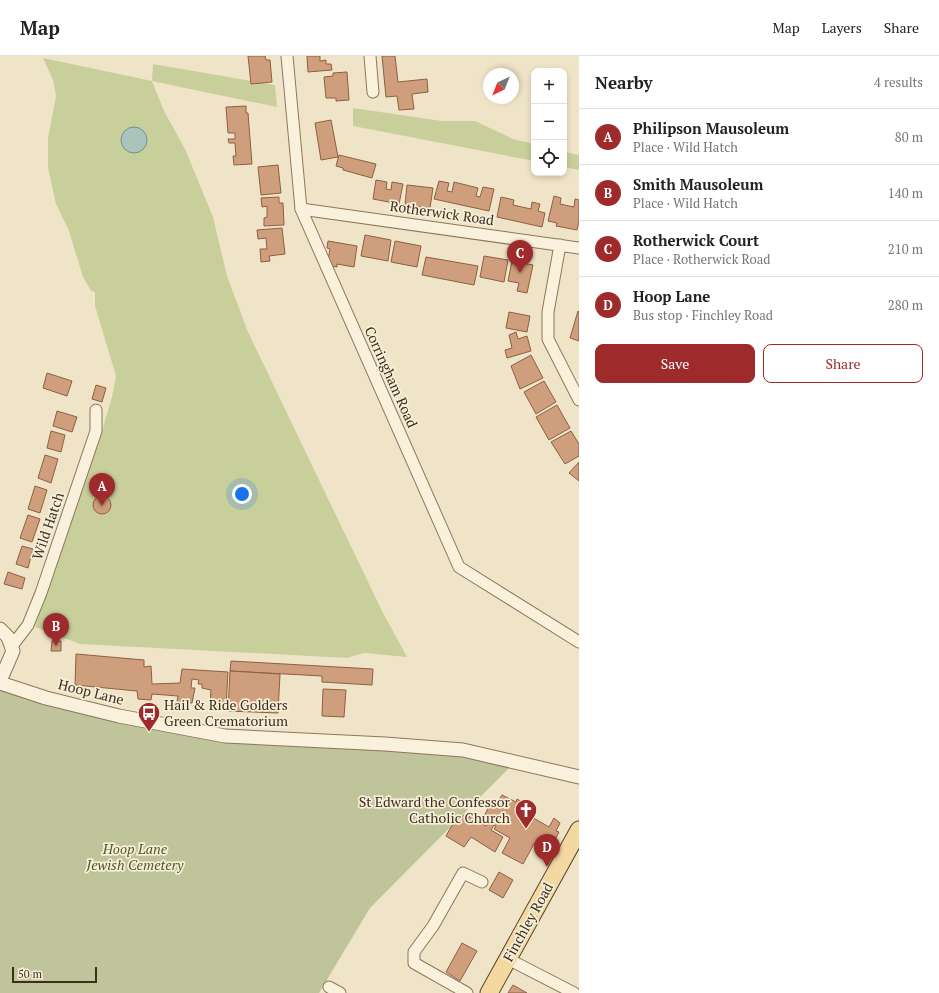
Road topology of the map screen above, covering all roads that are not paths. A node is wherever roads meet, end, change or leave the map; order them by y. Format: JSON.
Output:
{"nodes":[{"id":1,"x":287,"y":56,"type":"edge"},
{"id":2,"x":370,"y":56,"type":"edge"},
{"id":3,"x":373,"y":92,"type":"dead end"},
{"id":4,"x":301,"y":209,"type":"junction"},
{"id":5,"x":560,"y":245,"type":"junction"},
{"id":6,"x":579,"y":248,"type":"edge"},
{"id":7,"x":579,"y":400,"type":"edge"},
{"id":8,"x":96,"y":410,"type":"dead end"},
{"id":9,"x":0,"y":629,"type":"edge"},
{"id":10,"x":579,"y":642,"type":"edge"},
{"id":11,"x":12,"y":646,"type":"junction"},
{"id":12,"x":0,"y":682,"type":"edge"},
{"id":13,"x":579,"y":777,"type":"edge"},
{"id":14,"x":579,"y":830,"type":"edge"},
{"id":15,"x":482,"y":882,"type":"dead end"},
{"id":16,"x":508,"y":959,"type":"junction"},
{"id":17,"x":329,"y":987,"type":"dead end"},
{"id":18,"x":340,"y":993,"type":"edge"},
{"id":19,"x":467,"y":993,"type":"edge"},
{"id":20,"x":489,"y":993,"type":"edge"},
{"id":21,"x":574,"y":993,"type":"edge"}],
"edges":[{"from":1,"to":4,"type":"street","name":"Corringham Road"},
{"from":2,"to":3,"type":"street"},
{"from":4,"to":5,"type":"street","name":"Rotherwick Road"},
{"from":4,"to":10,"type":"street","name":"Corringham Road"},
{"from":5,"to":6,"type":"street","name":"Rotherwick Road"},
{"from":5,"to":7,"type":"street"},
{"from":8,"to":11,"type":"street","name":"Wild Hatch"},
{"from":9,"to":11,"type":"street"},
{"from":11,"to":12,"type":"street"},
{"from":12,"to":13,"type":"street","name":"Hoop Lane"},
{"from":14,"to":16,"type":"main road","name":"Finchley Road"},
{"from":15,"to":19,"type":"street"},
{"from":16,"to":20,"type":"main road","name":"Finchley Road"},
{"from":16,"to":21,"type":"street"},
{"from":17,"to":18,"type":"street"}]}
